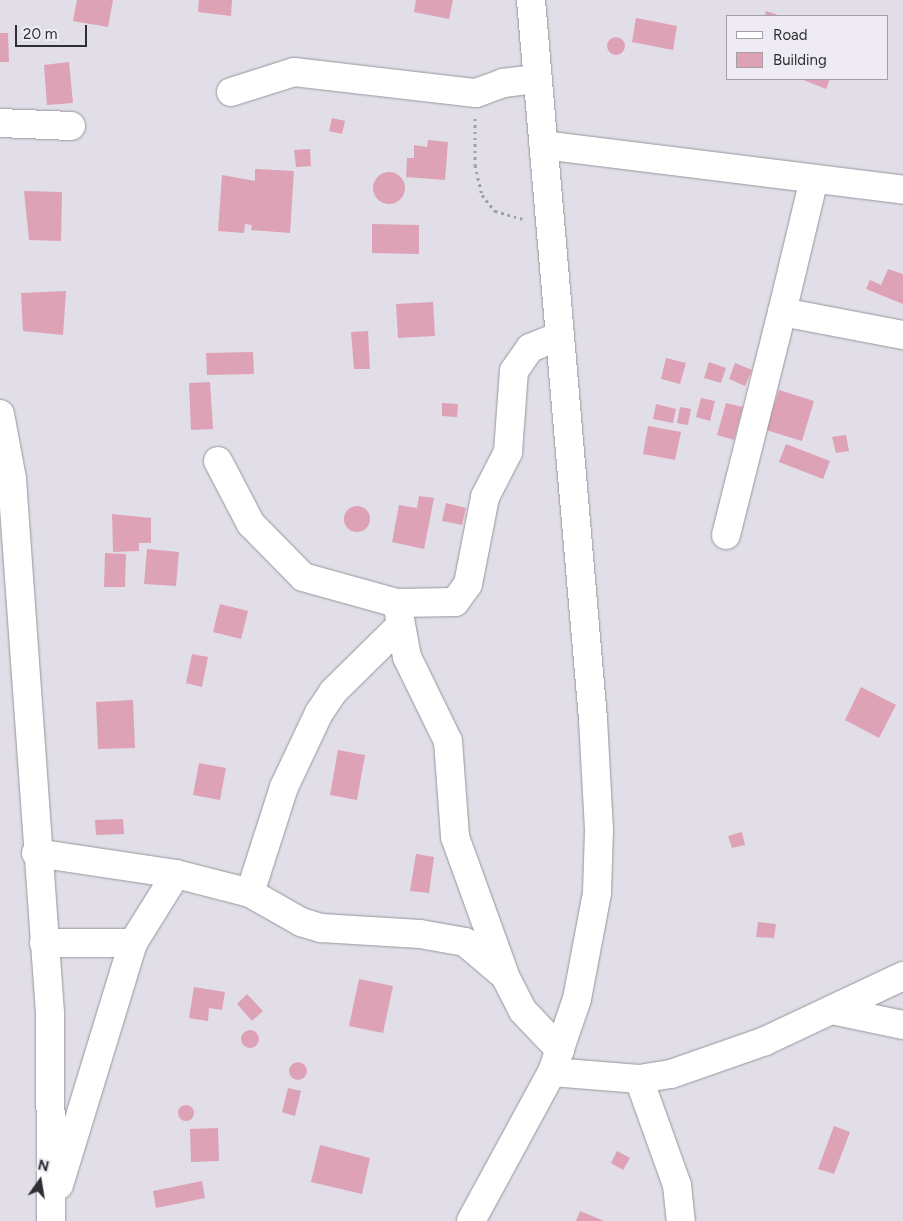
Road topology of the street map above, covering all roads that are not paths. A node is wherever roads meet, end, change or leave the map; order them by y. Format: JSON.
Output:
{"nodes":[{"id":1,"x":531,"y":0,"type":"edge"},
{"id":2,"x":538,"y":80,"type":"junction"},
{"id":3,"x":231,"y":92,"type":"dead end"},
{"id":4,"x":0,"y":123,"type":"edge"},
{"id":5,"x":71,"y":126,"type":"dead end"},
{"id":6,"x":544,"y":145,"type":"junction"},
{"id":7,"x":814,"y":179,"type":"junction"},
{"id":8,"x":903,"y":190,"type":"edge"},
{"id":9,"x":782,"y":312,"type":"junction"},
{"id":10,"x":903,"y":335,"type":"edge"},
{"id":11,"x":560,"y":336,"type":"junction"},
{"id":12,"x":0,"y":414,"type":"edge"},
{"id":13,"x":218,"y":461,"type":"dead end"},
{"id":14,"x":726,"y":535,"type":"dead end"},
{"id":15,"x":397,"y":615,"type":"junction"},
{"id":16,"x":36,"y":853,"type":"junction"},
{"id":17,"x":176,"y":874,"type":"junction"},
{"id":18,"x":250,"y":893,"type":"junction"},
{"id":19,"x":133,"y":942,"type":"junction"},
{"id":20,"x":44,"y":943,"type":"junction"},
{"id":21,"x":505,"y":976,"type":"junction"},
{"id":22,"x":903,"y":976,"type":"edge"},
{"id":23,"x":836,"y":1011,"type":"junction"},
{"id":24,"x":903,"y":1024,"type":"edge"},
{"id":25,"x":556,"y":1061,"type":"junction"},
{"id":26,"x":639,"y":1079,"type":"junction"},
{"id":27,"x":51,"y":1217,"type":"edge"},
{"id":28,"x":471,"y":1221,"type":"edge"},
{"id":29,"x":680,"y":1221,"type":"edge"}],
"edges":[{"from":1,"to":2,"type":"street"},
{"from":2,"to":3,"type":"street"},
{"from":2,"to":6,"type":"street"},
{"from":4,"to":5,"type":"street"},
{"from":6,"to":7,"type":"street"},
{"from":6,"to":11,"type":"street"},
{"from":7,"to":8,"type":"street"},
{"from":7,"to":9,"type":"street"},
{"from":9,"to":10,"type":"street"},
{"from":9,"to":14,"type":"street"},
{"from":11,"to":15,"type":"street"},
{"from":11,"to":25,"type":"street"},
{"from":12,"to":16,"type":"street"},
{"from":13,"to":15,"type":"street"},
{"from":15,"to":18,"type":"street"},
{"from":15,"to":21,"type":"street"},
{"from":16,"to":17,"type":"street"},
{"from":16,"to":20,"type":"street"},
{"from":17,"to":18,"type":"street"},
{"from":17,"to":19,"type":"street"},
{"from":18,"to":21,"type":"street"},
{"from":19,"to":20,"type":"street"},
{"from":19,"to":27,"type":"street"},
{"from":20,"to":27,"type":"street"},
{"from":21,"to":25,"type":"street"},
{"from":22,"to":23,"type":"street"},
{"from":23,"to":24,"type":"street"},
{"from":23,"to":26,"type":"street"},
{"from":25,"to":26,"type":"street"},
{"from":25,"to":28,"type":"street"},
{"from":26,"to":29,"type":"street"}]}
